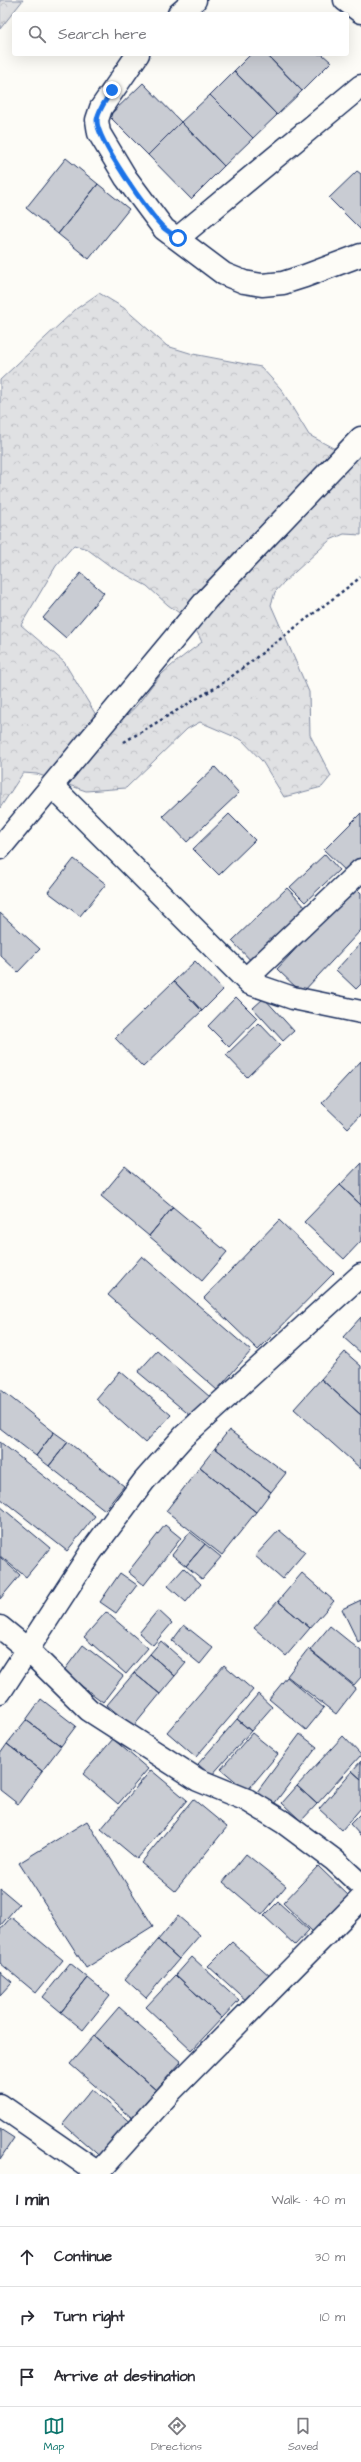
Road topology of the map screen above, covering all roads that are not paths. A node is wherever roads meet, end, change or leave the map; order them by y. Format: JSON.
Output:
{"nodes":[{"id":1,"x":195,"y":0,"type":"edge"},
{"id":2,"x":345,"y":0,"type":"edge"},
{"id":3,"x":181,"y":12,"type":"edge"},
{"id":4,"x":361,"y":12,"type":"edge"},
{"id":5,"x":137,"y":56,"type":"edge"},
{"id":6,"x":361,"y":86,"type":"edge"},
{"id":7,"x":178,"y":238,"type":"junction"},
{"id":8,"x":361,"y":255,"type":"edge"},
{"id":9,"x":361,"y":438,"type":"edge"},
{"id":10,"x":52,"y":786,"type":"junction"},
{"id":11,"x":0,"y":848,"type":"edge"},
{"id":12,"x":361,"y":870,"type":"edge"},
{"id":13,"x":246,"y":979,"type":"junction"},
{"id":14,"x":361,"y":1012,"type":"edge"},
{"id":15,"x":361,"y":1275,"type":"edge"},
{"id":16,"x":0,"y":1627,"type":"edge"},
{"id":17,"x":27,"y":1649,"type":"junction"},
{"id":18,"x":0,"y":1692,"type":"edge"},
{"id":19,"x":361,"y":1885,"type":"edge"},
{"id":20,"x":361,"y":1899,"type":"edge"},
{"id":21,"x":0,"y":2105,"type":"edge"},
{"id":22,"x":98,"y":2173,"type":"edge"}],
"edges":[{"from":1,"to":3,"type":"street"},
{"from":2,"to":4,"type":"street"},
{"from":5,"to":7,"type":"street"},
{"from":6,"to":7,"type":"street"},
{"from":7,"to":8,"type":"street"},
{"from":9,"to":10,"type":"street"},
{"from":10,"to":11,"type":"street"},
{"from":10,"to":13,"type":"street"},
{"from":12,"to":13,"type":"street"},
{"from":13,"to":14,"type":"street"},
{"from":15,"to":17,"type":"street"},
{"from":16,"to":17,"type":"street"},
{"from":17,"to":18,"type":"street"},
{"from":17,"to":19,"type":"street"},
{"from":20,"to":22,"type":"street"},
{"from":21,"to":22,"type":"street"}]}
